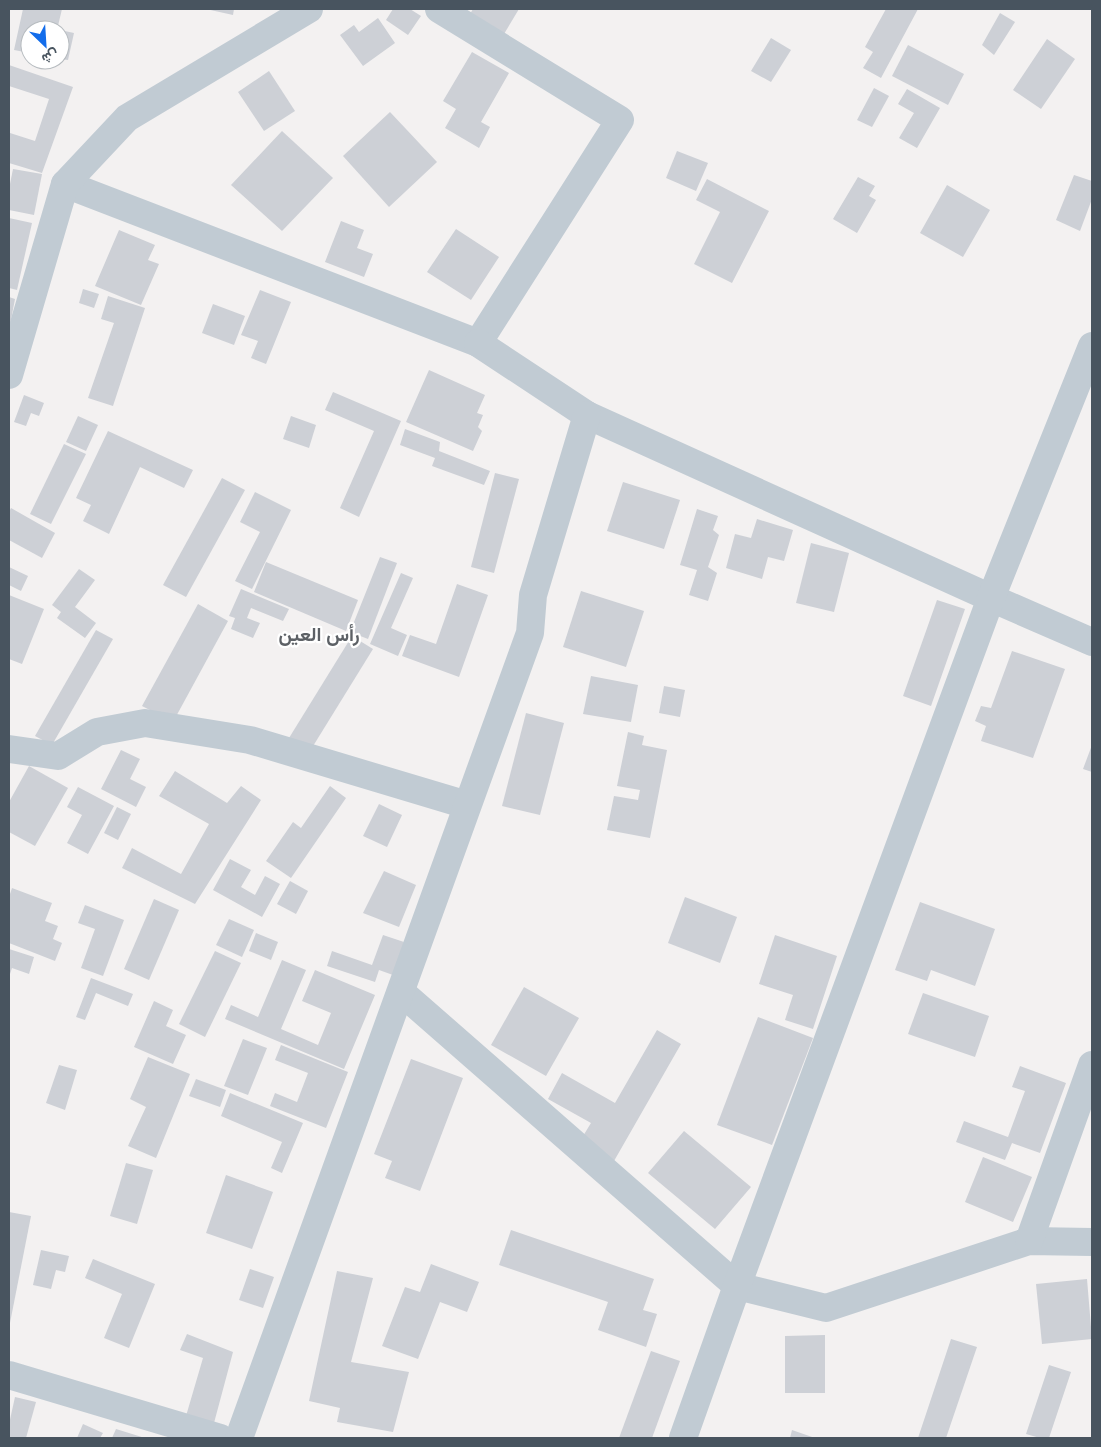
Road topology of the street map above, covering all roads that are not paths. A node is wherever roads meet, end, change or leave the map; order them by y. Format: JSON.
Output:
{"nodes":[{"id":1,"x":309,"y":9,"type":"edge"},
{"id":2,"x":439,"y":9,"type":"edge"},
{"id":3,"x":65,"y":184,"type":"junction"},
{"id":4,"x":478,"y":343,"type":"junction"},
{"id":5,"x":1092,"y":346,"type":"edge"},
{"id":6,"x":9,"y":375,"type":"edge"},
{"id":7,"x":587,"y":415,"type":"junction"},
{"id":8,"x":990,"y":598,"type":"junction"},
{"id":9,"x":1092,"y":642,"type":"edge"},
{"id":10,"x":9,"y":748,"type":"edge"},
{"id":11,"x":466,"y":806,"type":"junction"},
{"id":12,"x":401,"y":992,"type":"junction"},
{"id":13,"x":1092,"y":1065,"type":"edge"},
{"id":14,"x":1029,"y":1241,"type":"junction"},
{"id":15,"x":1092,"y":1242,"type":"edge"},
{"id":16,"x":737,"y":1286,"type":"junction"},
{"id":17,"x":10,"y":1382,"type":"edge"},
{"id":18,"x":220,"y":1438,"type":"edge"},
{"id":19,"x":239,"y":1438,"type":"edge"},
{"id":20,"x":683,"y":1438,"type":"edge"}],
"edges":[{"from":1,"to":3,"type":"street"},
{"from":2,"to":4,"type":"street"},
{"from":3,"to":4,"type":"street"},
{"from":3,"to":6,"type":"street"},
{"from":4,"to":7,"type":"street"},
{"from":5,"to":8,"type":"street"},
{"from":7,"to":8,"type":"street"},
{"from":7,"to":11,"type":"street"},
{"from":8,"to":9,"type":"street"},
{"from":8,"to":16,"type":"street"},
{"from":10,"to":11,"type":"street"},
{"from":11,"to":12,"type":"street"},
{"from":12,"to":16,"type":"street"},
{"from":12,"to":19,"type":"street"},
{"from":13,"to":14,"type":"street"},
{"from":14,"to":15,"type":"street"},
{"from":14,"to":16,"type":"street"},
{"from":16,"to":20,"type":"street"},
{"from":17,"to":18,"type":"street"}]}
